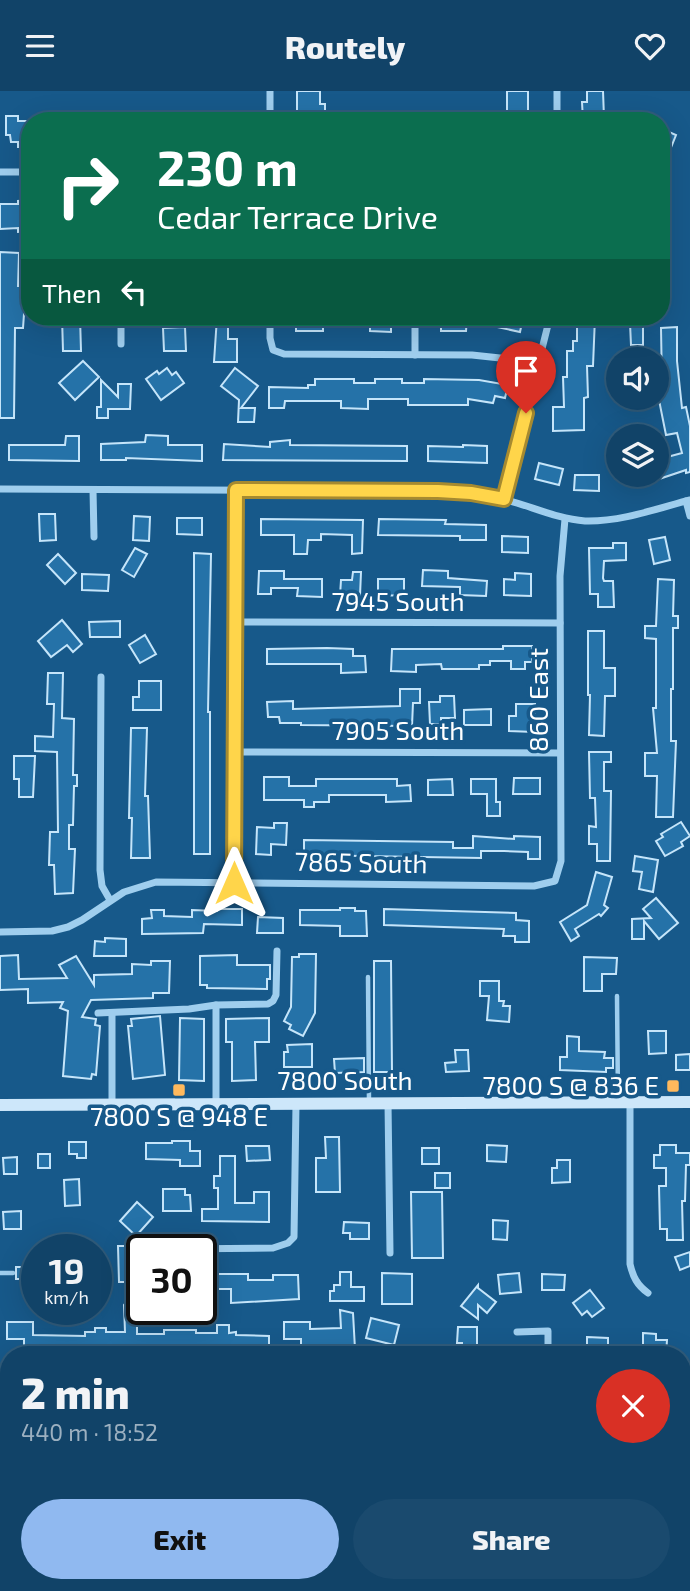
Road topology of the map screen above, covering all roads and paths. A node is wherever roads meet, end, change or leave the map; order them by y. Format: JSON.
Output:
{"nodes":[{"id":1,"x":270,"y":91,"type":"edge"},
{"id":2,"x":557,"y":91,"type":"edge"},
{"id":3,"x":270,"y":112,"type":"edge"},
{"id":4,"x":557,"y":112,"type":"edge"},
{"id":5,"x":0,"y":172,"type":"edge"},
{"id":6,"x":21,"y":172,"type":"edge"},
{"id":7,"x":121,"y":326,"type":"edge"},
{"id":8,"x":270,"y":326,"type":"edge"},
{"id":9,"x":415,"y":326,"type":"edge"},
{"id":10,"x":548,"y":326,"type":"edge"},
{"id":11,"x":121,"y":344,"type":"dead end"},
{"id":12,"x":415,"y":355,"type":"junction"},
{"id":13,"x":537,"y":367,"type":"junction"},
{"id":14,"x":0,"y":489,"type":"edge"},
{"id":15,"x":236,"y":490,"type":"junction"},
{"id":16,"x":93,"y":491,"type":"junction"},
{"id":17,"x":504,"y":499,"type":"junction"},
{"id":18,"x":688,"y":500,"type":"edge"},
{"id":19,"x":690,"y":516,"type":"edge"},
{"id":20,"x":565,"y":519,"type":"junction"},
{"id":21,"x":94,"y":537,"type":"dead end"},
{"id":22,"x":236,"y":622,"type":"junction"},
{"id":23,"x":561,"y":623,"type":"junction"},
{"id":24,"x":101,"y":677,"type":"dead end"},
{"id":25,"x":235,"y":752,"type":"junction"},
{"id":26,"x":560,"y":753,"type":"junction"},
{"id":27,"x":555,"y":881,"type":"joint"},
{"id":28,"x":234,"y":883,"type":"junction"},
{"id":29,"x":110,"y":900,"type":"junction"},
{"id":30,"x":0,"y":932,"type":"edge"},
{"id":31,"x":277,"y":951,"type":"dead end"},
{"id":32,"x":368,"y":977,"type":"dead end"},
{"id":33,"x":617,"y":996,"type":"dead end"},
{"id":34,"x":216,"y":1005,"type":"junction"},
{"id":35,"x":98,"y":1013,"type":"dead end"},
{"id":36,"x":112,"y":1014,"type":"junction"},
{"id":37,"x":624,"y":1102,"type":"junction"},
{"id":38,"x":690,"y":1102,"type":"edge"},
{"id":39,"x":369,"y":1103,"type":"junction"},
{"id":40,"x":388,"y":1103,"type":"junction"},
{"id":41,"x":112,"y":1104,"type":"junction"},
{"id":42,"x":216,"y":1104,"type":"junction"},
{"id":43,"x":296,"y":1104,"type":"junction"},
{"id":44,"x":0,"y":1105,"type":"edge"},
{"id":45,"x":217,"y":1249,"type":"edge"},
{"id":46,"x":390,"y":1253,"type":"dead end"},
{"id":47,"x":0,"y":1273,"type":"edge"},
{"id":48,"x":13,"y":1273,"type":"dead end"},
{"id":49,"x":648,"y":1293,"type":"dead end"},
{"id":50,"x":517,"y":1332,"type":"dead end"},
{"id":51,"x":548,"y":1346,"type":"edge"}],
"edges":[{"from":1,"to":3,"type":"street"},
{"from":2,"to":4,"type":"street"},
{"from":5,"to":6,"type":"street"},
{"from":7,"to":11,"type":"street"},
{"from":8,"to":12,"type":"street"},
{"from":9,"to":12,"type":"street"},
{"from":10,"to":13,"type":"street"},
{"from":12,"to":13,"type":"street"},
{"from":13,"to":17,"type":"street"},
{"from":14,"to":16,"type":"street"},
{"from":15,"to":16,"type":"street"},
{"from":15,"to":17,"type":"street"},
{"from":15,"to":22,"type":"street"},
{"from":16,"to":21,"type":"street"},
{"from":17,"to":20,"type":"street"},
{"from":18,"to":19,"type":"street"},
{"from":18,"to":20,"type":"street"},
{"from":20,"to":23,"type":"street","name":"860 East"},
{"from":22,"to":23,"type":"street","name":"7945 South"},
{"from":22,"to":25,"type":"street"},
{"from":23,"to":26,"type":"street","name":"860 East"},
{"from":24,"to":29,"type":"street"},
{"from":25,"to":26,"type":"street","name":"7905 South"},
{"from":25,"to":28,"type":"street"},
{"from":26,"to":27,"type":"street","name":"860 East"},
{"from":27,"to":28,"type":"street","name":"7865 South"},
{"from":28,"to":29,"type":"street","name":"7865 South"},
{"from":29,"to":30,"type":"street","name":"7865 South"},
{"from":31,"to":34,"type":"street"},
{"from":32,"to":39,"type":"lane"},
{"from":33,"to":37,"type":"lane"},
{"from":34,"to":36,"type":"street"},
{"from":34,"to":42,"type":"street"},
{"from":35,"to":36,"type":"street"},
{"from":36,"to":41,"type":"street"},
{"from":37,"to":38,"type":"main road","name":"7800 South"},
{"from":37,"to":40,"type":"main road","name":"7800 South"},
{"from":37,"to":49,"type":"street"},
{"from":39,"to":40,"type":"main road","name":"7800 South"},
{"from":39,"to":43,"type":"main road","name":"7800 South"},
{"from":40,"to":46,"type":"street"},
{"from":41,"to":42,"type":"main road","name":"7800 South"},
{"from":41,"to":44,"type":"main road","name":"7800 South"},
{"from":42,"to":43,"type":"main road","name":"7800 South"},
{"from":43,"to":45,"type":"street"},
{"from":47,"to":48,"type":"lane"},
{"from":50,"to":51,"type":"street"}]}
